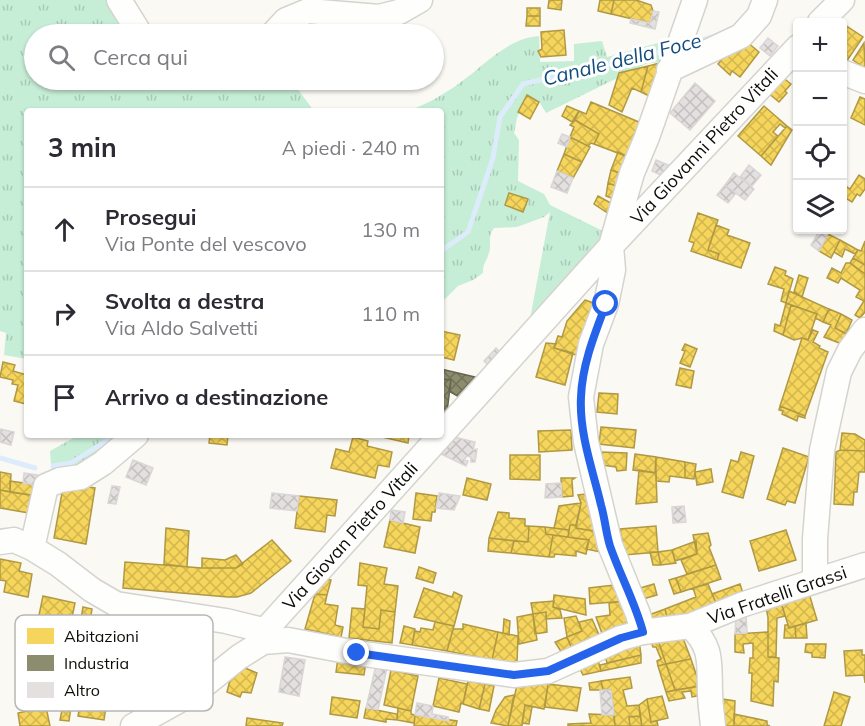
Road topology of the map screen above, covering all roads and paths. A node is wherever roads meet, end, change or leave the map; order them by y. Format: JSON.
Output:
{"nodes":[{"id":1,"x":119,"y":0,"type":"edge"},
{"id":2,"x":420,"y":0,"type":"edge"},
{"id":3,"x":695,"y":0,"type":"edge"},
{"id":4,"x":765,"y":0,"type":"edge"},
{"id":5,"x":842,"y":0,"type":"edge"},
{"id":6,"x":824,"y":18,"type":"edge"},
{"id":7,"x":134,"y":24,"type":"edge"},
{"id":8,"x":282,"y":24,"type":"edge"},
{"id":9,"x":793,"y":51,"type":"edge"},
{"id":10,"x":670,"y":67,"type":"junction"},
{"id":11,"x":847,"y":74,"type":"edge"},
{"id":12,"x":865,"y":81,"type":"edge"},
{"id":13,"x":611,"y":246,"type":"junction"},
{"id":14,"x":865,"y":330,"type":"edge"},
{"id":15,"x":444,"y":431,"type":"edge"},
{"id":16,"x":132,"y":438,"type":"edge"},
{"id":17,"x":438,"y":438,"type":"edge"},
{"id":18,"x":0,"y":542,"type":"edge"},
{"id":19,"x":32,"y":548,"type":"junction"},
{"id":20,"x":865,"y":565,"type":"edge"},
{"id":21,"x":815,"y":580,"type":"junction"},
{"id":22,"x":189,"y":615,"type":"edge"},
{"id":23,"x":213,"y":619,"type":"edge"},
{"id":24,"x":690,"y":626,"type":"junction"},
{"id":25,"x":643,"y":632,"type":"junction"},
{"id":26,"x":265,"y":637,"type":"junction"},
{"id":27,"x":213,"y":678,"type":"edge"},
{"id":28,"x":161,"y":711,"type":"edge"},
{"id":29,"x":134,"y":726,"type":"edge"},
{"id":30,"x":713,"y":726,"type":"edge"}],
"edges":[{"from":1,"to":7,"type":"street"},
{"from":2,"to":8,"type":"street"},
{"from":3,"to":10,"type":"street"},
{"from":4,"to":10,"type":"street"},
{"from":5,"to":6,"type":"street"},
{"from":9,"to":13,"type":"street","name":"Via Giovanni Pietro Vitali"},
{"from":10,"to":13,"type":"street"},
{"from":11,"to":12,"type":"street"},
{"from":13,"to":15,"type":"street","name":"Via Giovan Pietro Vitali"},
{"from":13,"to":25,"type":"street"},
{"from":14,"to":21,"type":"street"},
{"from":16,"to":19,"type":"street"},
{"from":17,"to":26,"type":"street","name":"Via Giovan Pietro Vitali"},
{"from":18,"to":19,"type":"street"},
{"from":19,"to":22,"type":"street"},
{"from":20,"to":21,"type":"street","name":"Via Fratelli Grassi"},
{"from":21,"to":24,"type":"street","name":"Via Fratelli Grassi"},
{"from":23,"to":26,"type":"street"},
{"from":24,"to":25,"type":"street","name":"Via Fratelli Grassi"},
{"from":24,"to":30,"type":"street"},
{"from":25,"to":26,"type":"street","name":"Via Fratelli Grassi"},
{"from":26,"to":27,"type":"street"},
{"from":28,"to":29,"type":"street"}]}
